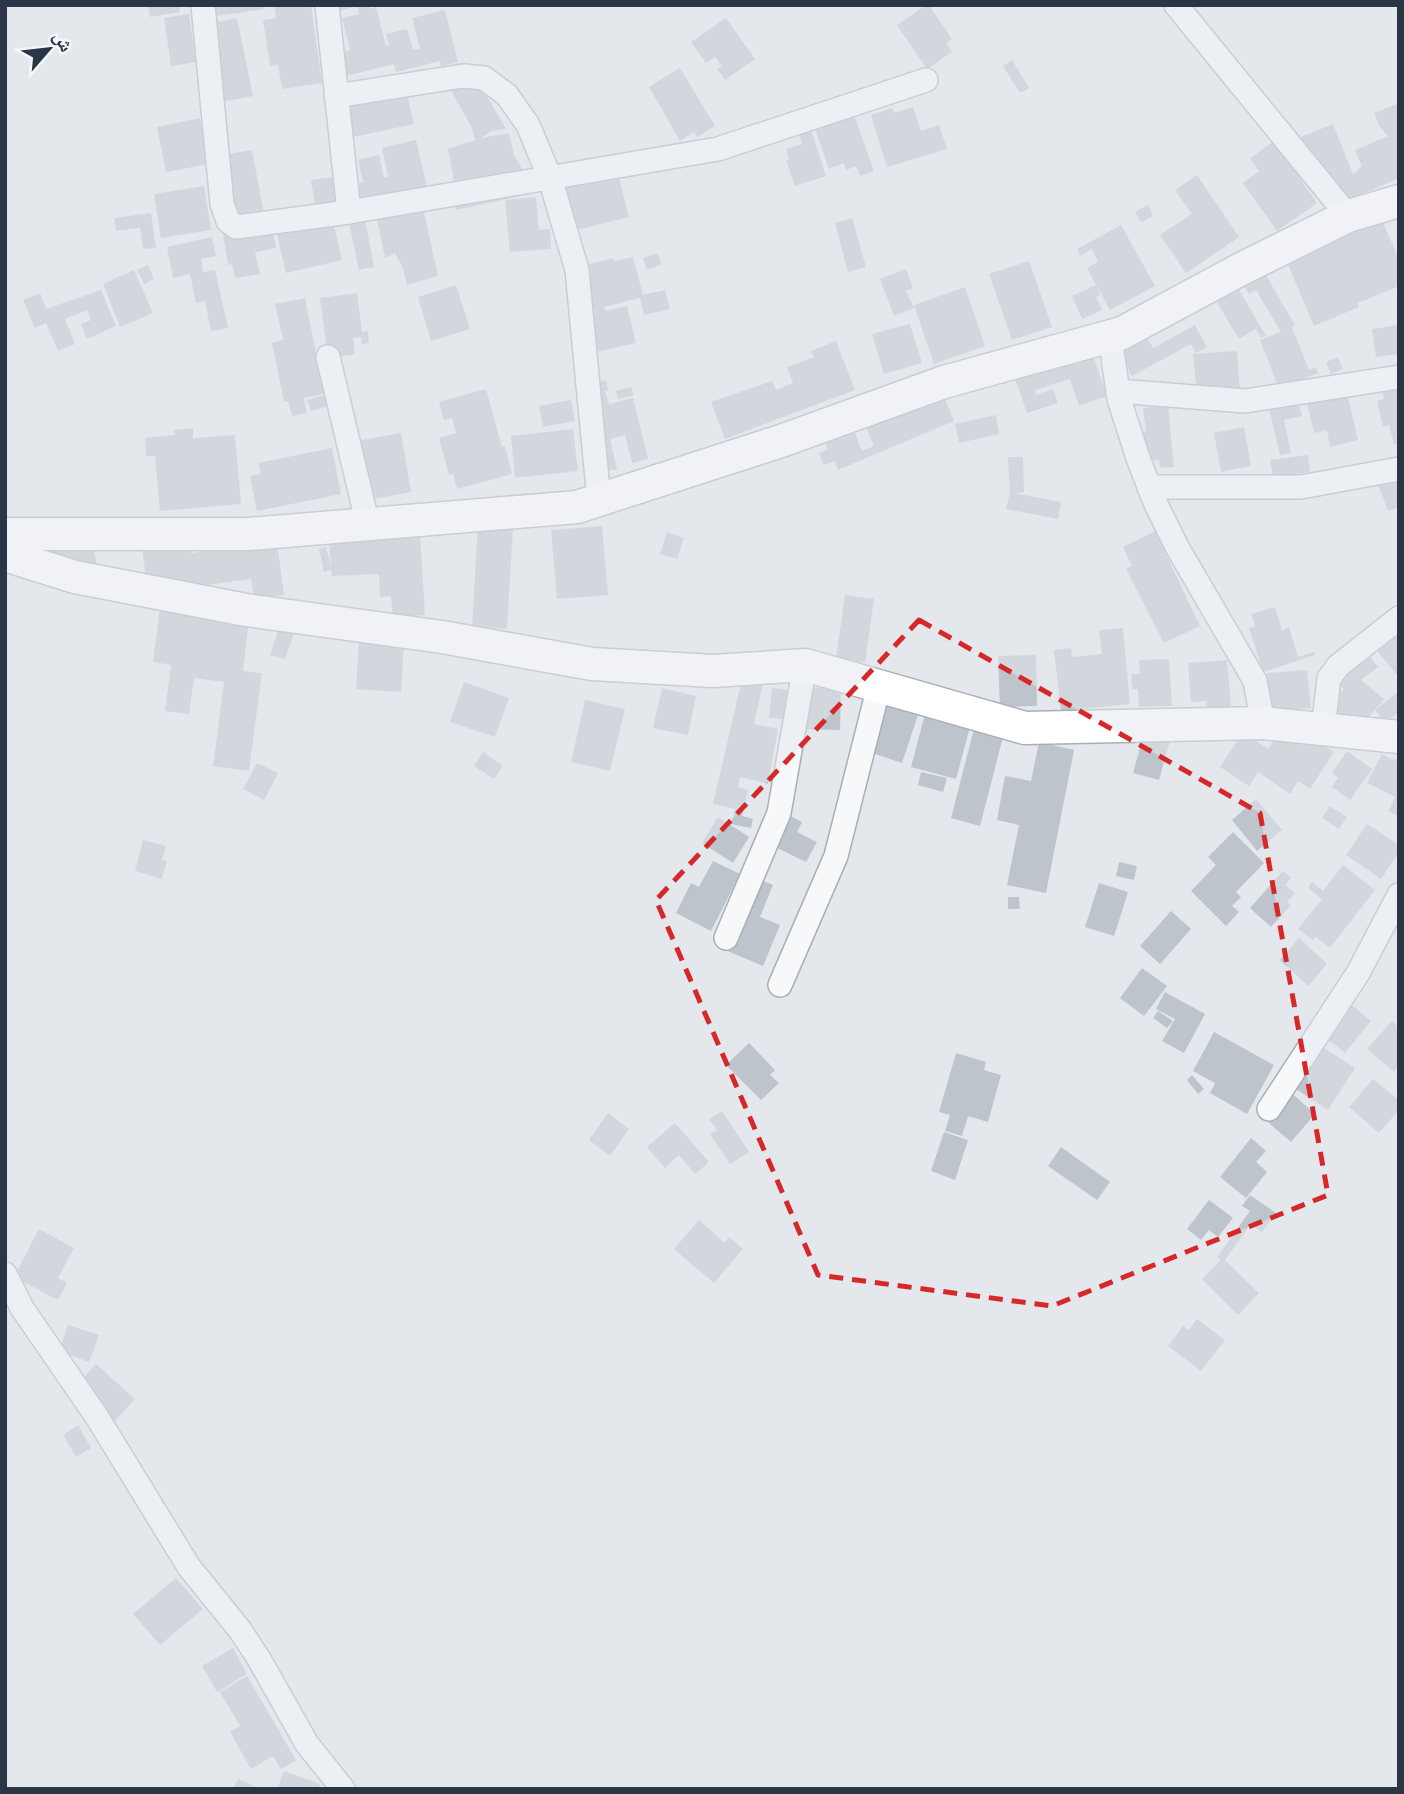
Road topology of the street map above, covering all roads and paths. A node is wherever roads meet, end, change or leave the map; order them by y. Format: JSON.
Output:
{"nodes":[{"id":1,"x":204,"y":5,"type":"edge"},
{"id":2,"x":327,"y":5,"type":"edge"},
{"id":3,"x":1176,"y":5,"type":"edge"},
{"id":4,"x":926,"y":80,"type":"dead end"},
{"id":5,"x":336,"y":96,"type":"junction"},
{"id":6,"x":550,"y":178,"type":"junction"},
{"id":7,"x":1399,"y":201,"type":"edge"},
{"id":8,"x":349,"y":212,"type":"junction"},
{"id":9,"x":1348,"y":216,"type":"junction"},
{"id":10,"x":1110,"y":337,"type":"junction"},
{"id":11,"x":328,"y":357,"type":"dead end"},
{"id":12,"x":1399,"y":377,"type":"edge"},
{"id":13,"x":1118,"y":391,"type":"junction"},
{"id":14,"x":1399,"y":469,"type":"edge"},
{"id":15,"x":1149,"y":487,"type":"junction"},
{"id":16,"x":599,"y":500,"type":"junction"},
{"id":17,"x":368,"y":525,"type":"junction"},
{"id":18,"x":5,"y":534,"type":"edge"},
{"id":19,"x":5,"y":555,"type":"edge"},
{"id":20,"x":1399,"y":618,"type":"edge"},
{"id":21,"x":805,"y":665,"type":"junction"},
{"id":22,"x":879,"y":686,"type":"junction"},
{"id":23,"x":1263,"y":723,"type":"junction"},
{"id":24,"x":1322,"y":729,"type":"junction"},
{"id":25,"x":1399,"y":737,"type":"edge"},
{"id":26,"x":1399,"y":894,"type":"edge"},
{"id":27,"x":726,"y":938,"type":"dead end"},
{"id":28,"x":780,"y":985,"type":"dead end"},
{"id":29,"x":1269,"y":1109,"type":"dead end"},
{"id":30,"x":5,"y":1274,"type":"edge"},
{"id":31,"x":343,"y":1789,"type":"edge"}],
"edges":[{"from":1,"to":8,"type":"street"},
{"from":2,"to":5,"type":"street"},
{"from":3,"to":9,"type":"street"},
{"from":4,"to":6,"type":"street"},
{"from":5,"to":6,"type":"street"},
{"from":5,"to":8,"type":"street"},
{"from":6,"to":8,"type":"street"},
{"from":6,"to":16,"type":"street"},
{"from":7,"to":9,"type":"street"},
{"from":9,"to":10,"type":"street"},
{"from":10,"to":13,"type":"street"},
{"from":10,"to":16,"type":"street"},
{"from":11,"to":17,"type":"street"},
{"from":12,"to":13,"type":"street"},
{"from":13,"to":15,"type":"street"},
{"from":14,"to":15,"type":"street"},
{"from":15,"to":23,"type":"street"},
{"from":16,"to":17,"type":"street"},
{"from":17,"to":18,"type":"street"},
{"from":19,"to":21,"type":"street"},
{"from":20,"to":24,"type":"street"},
{"from":21,"to":22,"type":"street"},
{"from":21,"to":27,"type":"street"},
{"from":22,"to":23,"type":"street"},
{"from":22,"to":28,"type":"street"},
{"from":23,"to":24,"type":"street"},
{"from":24,"to":25,"type":"street"},
{"from":26,"to":29,"type":"street"},
{"from":30,"to":31,"type":"street"}]}
